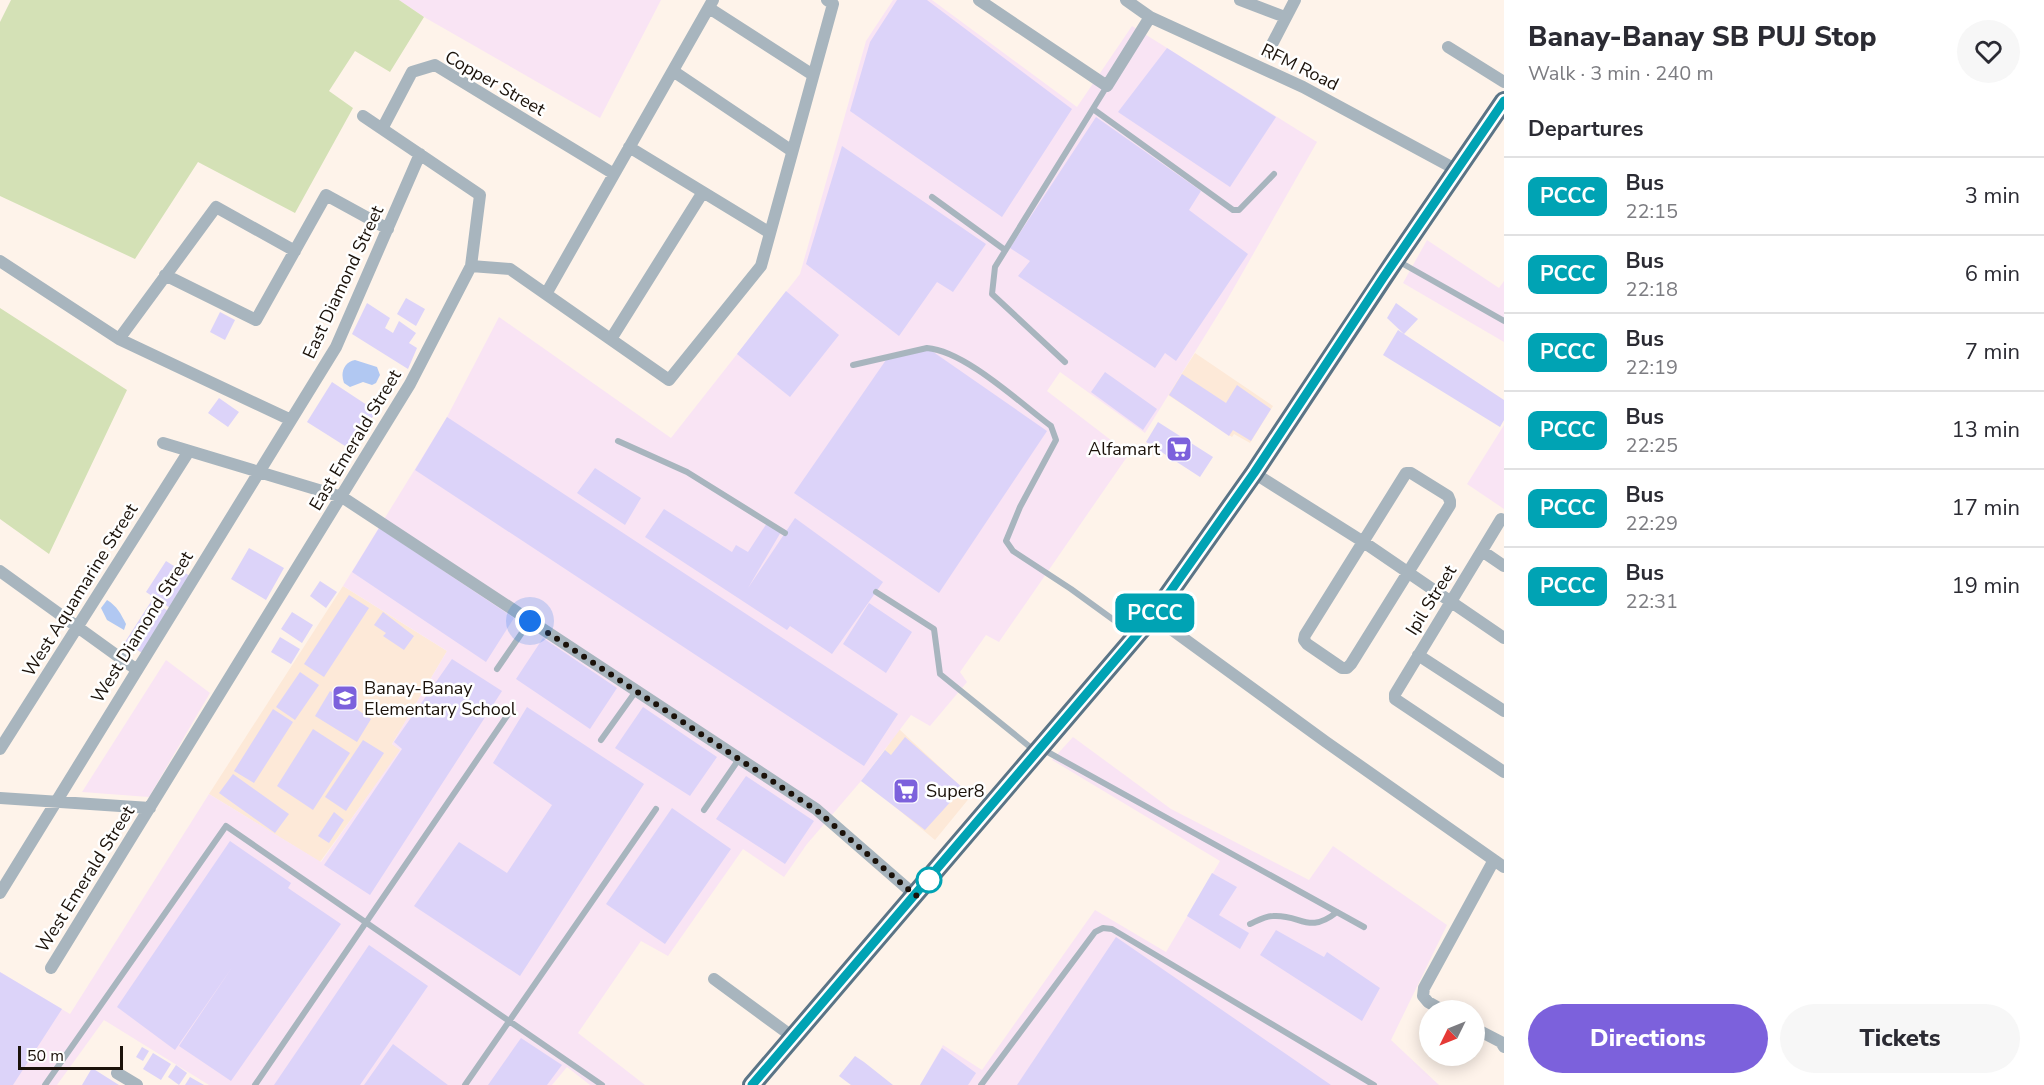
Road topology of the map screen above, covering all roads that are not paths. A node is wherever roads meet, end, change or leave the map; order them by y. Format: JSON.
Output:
{"nodes":[{"id":1,"x":827,"y":0,"type":"edge"},
{"id":2,"x":978,"y":0,"type":"edge"},
{"id":3,"x":1126,"y":0,"type":"edge"},
{"id":4,"x":1240,"y":0,"type":"edge"},
{"id":5,"x":1295,"y":0,"type":"edge"},
{"id":6,"x":711,"y":4,"type":"edge"},
{"id":7,"x":1285,"y":16,"type":"junction"},
{"id":8,"x":1150,"y":17,"type":"junction"},
{"id":9,"x":1448,"y":47,"type":"dead end"},
{"id":10,"x":1268,"y":51,"type":"dead end"},
{"id":11,"x":673,"y":71,"type":"junction"},
{"id":12,"x":813,"y":75,"type":"junction"},
{"id":13,"x":1504,"y":82,"type":"edge"},
{"id":14,"x":1107,"y":86,"type":"junction"},
{"id":15,"x":1504,"y":101,"type":"edge"},
{"id":16,"x":1093,"y":109,"type":"junction"},
{"id":17,"x":363,"y":116,"type":"dead end"},
{"id":18,"x":382,"y":129,"type":"junction"},
{"id":19,"x":629,"y":147,"type":"junction"},
{"id":20,"x":792,"y":151,"type":"junction"},
{"id":21,"x":420,"y":154,"type":"junction"},
{"id":22,"x":1457,"y":170,"type":"junction"},
{"id":23,"x":614,"y":174,"type":"junction"},
{"id":24,"x":1274,"y":174,"type":"dead end"},
{"id":25,"x":703,"y":192,"type":"junction"},
{"id":26,"x":932,"y":197,"type":"dead end"},
{"id":27,"x":387,"y":229,"type":"junction"},
{"id":28,"x":770,"y":233,"type":"junction"},
{"id":29,"x":1005,"y":250,"type":"junction"},
{"id":30,"x":295,"y":251,"type":"junction"},
{"id":31,"x":1396,"y":259,"type":"junction"},
{"id":32,"x":0,"y":261,"type":"edge"},
{"id":33,"x":471,"y":266,"type":"junction"},
{"id":34,"x":165,"y":275,"type":"junction"},
{"id":35,"x":546,"y":294,"type":"junction"},
{"id":36,"x":1504,"y":321,"type":"edge"},
{"id":37,"x":119,"y":339,"type":"junction"},
{"id":38,"x":611,"y":339,"type":"junction"},
{"id":39,"x":1065,"y":362,"type":"dead end"},
{"id":40,"x":854,"y":365,"type":"dead end"},
{"id":41,"x":291,"y":420,"type":"junction"},
{"id":42,"x":618,"y":441,"type":"dead end"},
{"id":43,"x":163,"y":442,"type":"dead end"},
{"id":44,"x":189,"y":451,"type":"junction"},
{"id":45,"x":259,"y":472,"type":"junction"},
{"id":46,"x":1254,"y":473,"type":"junction"},
{"id":47,"x":342,"y":497,"type":"junction"},
{"id":48,"x":1501,"y":519,"type":"dead end"},
{"id":49,"x":785,"y":533,"type":"dead end"},
{"id":50,"x":1362,"y":541,"type":"junction"},
{"id":51,"x":1482,"y":551,"type":"junction"},
{"id":52,"x":1504,"y":566,"type":"edge"},
{"id":53,"x":0,"y":571,"type":"edge"},
{"id":54,"x":1408,"y":573,"type":"junction"},
{"id":55,"x":876,"y":592,"type":"dead end"},
{"id":56,"x":1451,"y":603,"type":"junction"},
{"id":57,"x":1153,"y":616,"type":"junction"},
{"id":58,"x":530,"y":621,"type":"junction"},
{"id":59,"x":78,"y":627,"type":"junction"},
{"id":60,"x":1136,"y":636,"type":"junction"},
{"id":61,"x":1504,"y":638,"type":"edge"},
{"id":62,"x":1418,"y":655,"type":"junction"},
{"id":63,"x":497,"y":669,"type":"dead end"},
{"id":64,"x":137,"y":670,"type":"junction"},
{"id":65,"x":636,"y":691,"type":"junction"},
{"id":66,"x":1504,"y":711,"type":"edge"},
{"id":67,"x":509,"y":713,"type":"dead end"},
{"id":68,"x":601,"y":740,"type":"dead end"},
{"id":69,"x":2,"y":742,"type":"edge"},
{"id":70,"x":1039,"y":751,"type":"junction"},
{"id":71,"x":739,"y":759,"type":"junction"},
{"id":72,"x":1504,"y":772,"type":"edge"},
{"id":73,"x":0,"y":798,"type":"edge"},
{"id":74,"x":56,"y":802,"type":"junction"},
{"id":75,"x":150,"y":808,"type":"junction"},
{"id":76,"x":656,"y":809,"type":"dead end"},
{"id":77,"x":704,"y":810,"type":"dead end"},
{"id":78,"x":1499,"y":863,"type":"edge"},
{"id":79,"x":0,"y":893,"type":"edge"},
{"id":80,"x":916,"y":896,"type":"junction"},
{"id":81,"x":1337,"y":912,"type":"junction"},
{"id":82,"x":366,"y":922,"type":"junction"},
{"id":83,"x":1250,"y":924,"type":"dead end"},
{"id":84,"x":1364,"y":927,"type":"dead end"},
{"id":85,"x":51,"y":968,"type":"dead end"},
{"id":86,"x":714,"y":979,"type":"dead end"},
{"id":87,"x":1426,"y":1000,"type":"edge"},
{"id":88,"x":510,"y":1021,"type":"junction"},
{"id":89,"x":1485,"y":1033,"type":"edge"},
{"id":90,"x":793,"y":1037,"type":"junction"},
{"id":91,"x":1503,"y":1042,"type":"edge"},
{"id":92,"x":117,"y":1073,"type":"dead end"},
{"id":93,"x":45,"y":1085,"type":"edge"},
{"id":94,"x":137,"y":1085,"type":"edge"},
{"id":95,"x":255,"y":1085,"type":"edge"},
{"id":96,"x":465,"y":1085,"type":"edge"},
{"id":97,"x":602,"y":1085,"type":"edge"},
{"id":98,"x":752,"y":1085,"type":"edge"},
{"id":99,"x":981,"y":1085,"type":"edge"},
{"id":100,"x":1374,"y":1085,"type":"edge"}],
"edges":[{"from":1,"to":12,"type":"street"},
{"from":2,"to":14,"type":"street"},
{"from":3,"to":8,"type":"street","name":"RFM Road"},
{"from":4,"to":7,"type":"street"},
{"from":5,"to":7,"type":"street"},
{"from":6,"to":11,"type":"street"},
{"from":6,"to":12,"type":"street"},
{"from":7,"to":10,"type":"street"},
{"from":8,"to":14,"type":"street"},
{"from":8,"to":22,"type":"street","name":"RFM Road"},
{"from":9,"to":13,"type":"street"},
{"from":11,"to":19,"type":"street"},
{"from":11,"to":20,"type":"street"},
{"from":12,"to":20,"type":"street"},
{"from":14,"to":16,"type":"lane"},
{"from":15,"to":22,"type":"highway"},
{"from":16,"to":24,"type":"lane"},
{"from":16,"to":29,"type":"lane"},
{"from":17,"to":18,"type":"street","name":"East Emerald Street"},
{"from":18,"to":21,"type":"street","name":"East Emerald Street"},
{"from":18,"to":23,"type":"street","name":"Copper Street"},
{"from":19,"to":23,"type":"street"},
{"from":19,"to":25,"type":"street"},
{"from":20,"to":28,"type":"street"},
{"from":21,"to":27,"type":"street","name":"East Diamond Street"},
{"from":21,"to":33,"type":"street","name":"East Emerald Street"},
{"from":22,"to":31,"type":"highway"},
{"from":23,"to":35,"type":"street"},
{"from":25,"to":28,"type":"street"},
{"from":25,"to":38,"type":"street"},
{"from":26,"to":29,"type":"lane"},
{"from":27,"to":30,"type":"street"},
{"from":27,"to":41,"type":"street","name":"East Diamond Street"},
{"from":28,"to":38,"type":"street"},
{"from":29,"to":39,"type":"lane"},
{"from":30,"to":34,"type":"street"},
{"from":30,"to":34,"type":"street"},
{"from":31,"to":36,"type":"lane"},
{"from":31,"to":46,"type":"highway"},
{"from":32,"to":37,"type":"street"},
{"from":33,"to":35,"type":"street"},
{"from":33,"to":47,"type":"street","name":"East Emerald Street"},
{"from":34,"to":37,"type":"street"},
{"from":35,"to":38,"type":"street"},
{"from":37,"to":41,"type":"street"},
{"from":40,"to":60,"type":"lane"},
{"from":41,"to":45,"type":"street","name":"East Diamond Street"},
{"from":42,"to":49,"type":"lane"},
{"from":43,"to":44,"type":"street"},
{"from":44,"to":45,"type":"street"},
{"from":44,"to":59,"type":"street","name":"West Aquamarine Street"},
{"from":45,"to":47,"type":"street"},
{"from":45,"to":64,"type":"street","name":"West Diamond Street"},
{"from":46,"to":50,"type":"street"},
{"from":46,"to":57,"type":"highway"},
{"from":47,"to":58,"type":"street"},
{"from":47,"to":75,"type":"street","name":"East Emerald Street"},
{"from":48,"to":51,"type":"street","name":"Ipil Street"},
{"from":50,"to":54,"type":"street"},
{"from":50,"to":54,"type":"street"},
{"from":50,"to":54,"type":"street"},
{"from":51,"to":52,"type":"street"},
{"from":51,"to":56,"type":"street","name":"Ipil Street"},
{"from":53,"to":59,"type":"street"},
{"from":54,"to":56,"type":"street"},
{"from":55,"to":70,"type":"lane"},
{"from":56,"to":61,"type":"street"},
{"from":56,"to":62,"type":"street","name":"Ipil Street"},
{"from":57,"to":60,"type":"highway"},
{"from":57,"to":78,"type":"street"},
{"from":58,"to":63,"type":"lane"},
{"from":58,"to":65,"type":"street"},
{"from":59,"to":64,"type":"street"},
{"from":59,"to":69,"type":"street","name":"West Aquamarine Street"},
{"from":60,"to":70,"type":"highway"},
{"from":62,"to":66,"type":"street"},
{"from":62,"to":72,"type":"street","name":"Ipil Street"},
{"from":64,"to":74,"type":"street","name":"West Diamond Street"},
{"from":65,"to":68,"type":"lane"},
{"from":65,"to":71,"type":"street"},
{"from":67,"to":82,"type":"lane"},
{"from":70,"to":80,"type":"highway"},
{"from":70,"to":81,"type":"lane"},
{"from":71,"to":77,"type":"lane"},
{"from":71,"to":80,"type":"street"},
{"from":73,"to":74,"type":"street"},
{"from":74,"to":75,"type":"street"},
{"from":74,"to":79,"type":"street","name":"West Diamond Street"},
{"from":75,"to":85,"type":"street","name":"West Emerald Street"},
{"from":76,"to":88,"type":"lane"},
{"from":78,"to":87,"type":"street"},
{"from":80,"to":90,"type":"highway"},
{"from":81,"to":83,"type":"lane"},
{"from":81,"to":84,"type":"lane"},
{"from":82,"to":88,"type":"lane"},
{"from":82,"to":93,"type":"lane"},
{"from":82,"to":95,"type":"lane"},
{"from":86,"to":90,"type":"street"},
{"from":88,"to":96,"type":"lane"},
{"from":88,"to":97,"type":"lane"},
{"from":89,"to":91,"type":"street"},
{"from":90,"to":98,"type":"highway"},
{"from":92,"to":94,"type":"street"},
{"from":99,"to":100,"type":"lane"}]}
